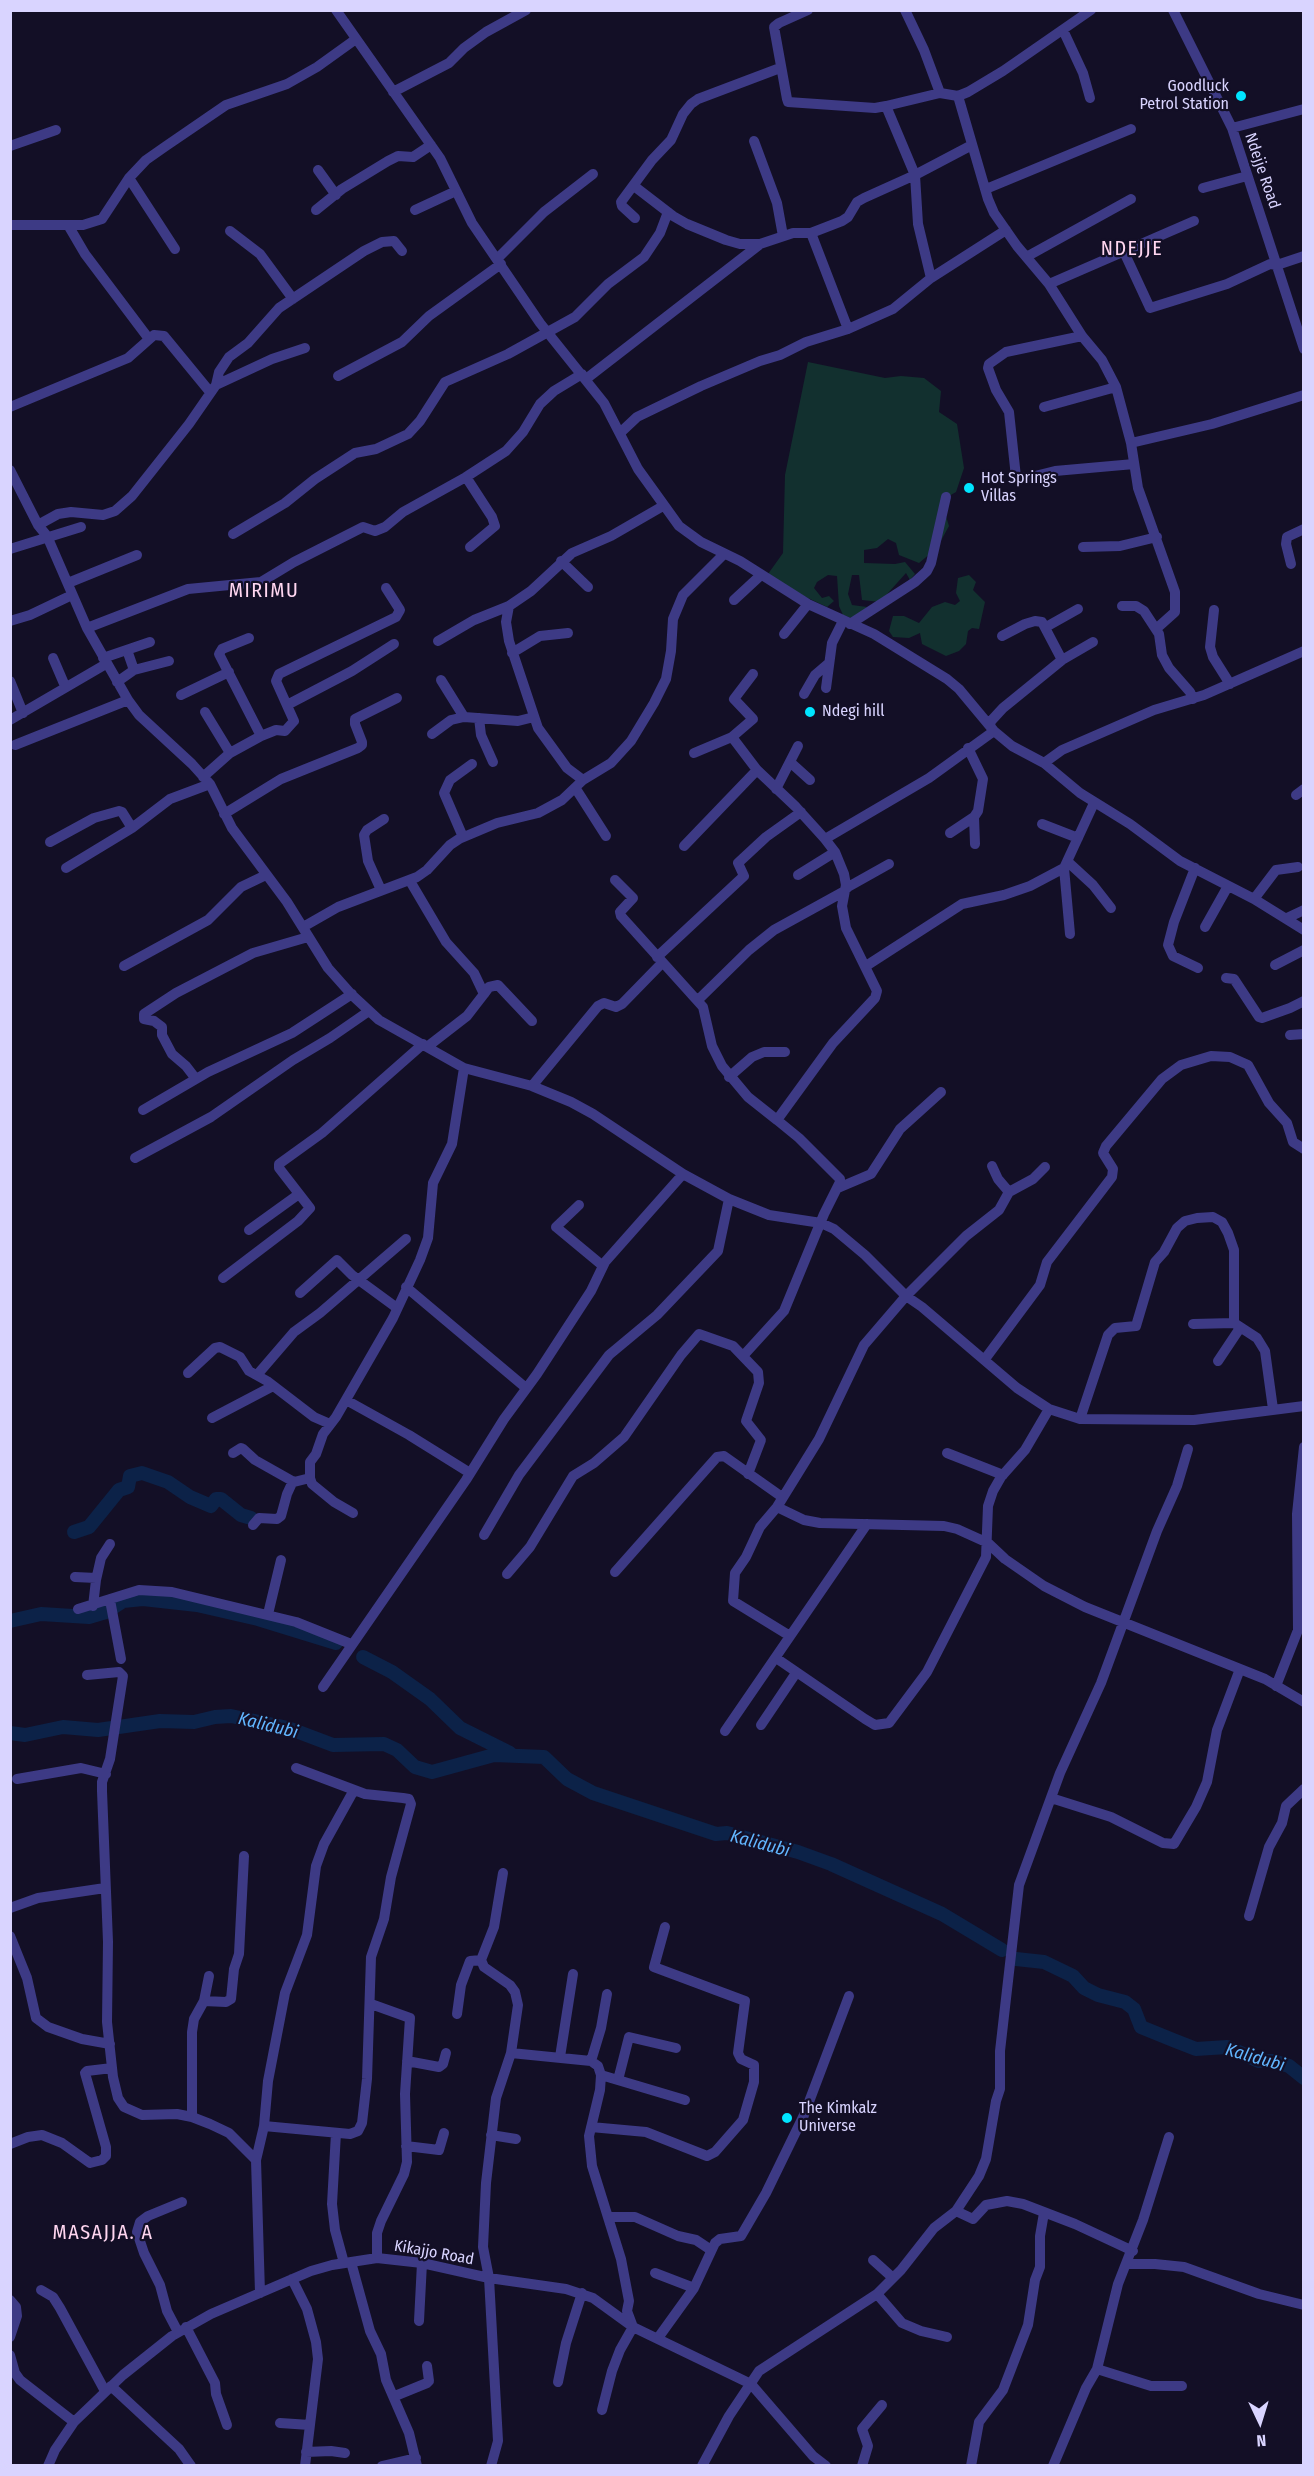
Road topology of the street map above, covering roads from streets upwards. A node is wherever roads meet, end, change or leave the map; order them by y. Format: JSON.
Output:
{"nodes":[{"id":1,"x":336,"y":10,"type":"edge"},
{"id":2,"x":526,"y":10,"type":"edge"},
{"id":3,"x":808,"y":10,"type":"edge"},
{"id":4,"x":906,"y":10,"type":"edge"},
{"id":5,"x":1091,"y":10,"type":"edge"},
{"id":6,"x":1173,"y":10,"type":"edge"},
{"id":7,"x":1063,"y":30,"type":"junction"},
{"id":8,"x":356,"y":39,"type":"junction"},
{"id":9,"x":780,"y":68,"type":"junction"},
{"id":10,"x":393,"y":92,"type":"junction"},
{"id":11,"x":940,"y":93,"type":"junction"},
{"id":12,"x":958,"y":96,"type":"junction"},
{"id":13,"x":1090,"y":98,"type":"dead end"},
{"id":14,"x":886,"y":106,"type":"junction"},
{"id":15,"x":1304,"y":109,"type":"edge"},
{"id":16,"x":1232,"y":128,"type":"junction"},
{"id":17,"x":1131,"y":129,"type":"dead end"},
{"id":18,"x":56,"y":130,"type":"dead end"},
{"id":19,"x":754,"y":141,"type":"dead end"},
{"id":20,"x":972,"y":145,"type":"junction"},
{"id":21,"x":10,"y":146,"type":"edge"},
{"id":22,"x":431,"y":146,"type":"junction"},
{"id":23,"x":318,"y":170,"type":"dead end"},
{"id":24,"x":593,"y":174,"type":"dead end"},
{"id":25,"x":915,"y":176,"type":"junction"},
{"id":26,"x":1247,"y":176,"type":"junction"},
{"id":27,"x":129,"y":178,"type":"junction"},
{"id":28,"x":634,"y":186,"type":"junction"},
{"id":29,"x":1203,"y":188,"type":"dead end"},
{"id":30,"x":986,"y":189,"type":"junction"},
{"id":31,"x":456,"y":191,"type":"junction"},
{"id":32,"x":336,"y":195,"type":"junction"},
{"id":33,"x":1131,"y":199,"type":"dead end"},
{"id":34,"x":316,"y":210,"type":"dead end"},
{"id":35,"x":415,"y":210,"type":"dead end"},
{"id":36,"x":669,"y":212,"type":"junction"},
{"id":37,"x":635,"y":218,"type":"dead end"},
{"id":38,"x":1194,"y":221,"type":"dead end"},
{"id":39,"x":10,"y":225,"type":"edge"},
{"id":40,"x":68,"y":225,"type":"junction"},
{"id":41,"x":230,"y":231,"type":"dead end"},
{"id":42,"x":1006,"y":231,"type":"junction"},
{"id":43,"x":811,"y":233,"type":"junction"},
{"id":44,"x":783,"y":236,"type":"junction"},
{"id":45,"x":760,"y":244,"type":"junction"},
{"id":46,"x":175,"y":249,"type":"dead end"},
{"id":47,"x":402,"y":251,"type":"dead end"},
{"id":48,"x":1124,"y":252,"type":"junction"},
{"id":49,"x":1028,"y":256,"type":"junction"},
{"id":50,"x":1304,"y":256,"type":"edge"},
{"id":51,"x":499,"y":261,"type":"junction"},
{"id":52,"x":1277,"y":265,"type":"junction"},
{"id":53,"x":932,"y":278,"type":"junction"},
{"id":54,"x":1049,"y":284,"type":"junction"},
{"id":55,"x":293,"y":299,"type":"junction"},
{"id":56,"x":848,"y":329,"type":"junction"},
{"id":57,"x":547,"y":333,"type":"junction"},
{"id":58,"x":1082,"y":336,"type":"junction"},
{"id":59,"x":149,"y":339,"type":"junction"},
{"id":60,"x":305,"y":348,"type":"dead end"},
{"id":61,"x":1304,"y":349,"type":"edge"},
{"id":62,"x":338,"y":376,"type":"dead end"},
{"id":63,"x":584,"y":376,"type":"junction"},
{"id":64,"x":1116,"y":387,"type":"junction"},
{"id":65,"x":213,"y":388,"type":"junction"},
{"id":66,"x":1304,"y":395,"type":"edge"},
{"id":67,"x":10,"y":407,"type":"edge"},
{"id":68,"x":1044,"y":407,"type":"dead end"},
{"id":69,"x":620,"y":433,"type":"junction"},
{"id":70,"x":1131,"y":443,"type":"junction"},
{"id":71,"x":1134,"y":464,"type":"junction"},
{"id":72,"x":10,"y":470,"type":"edge"},
{"id":73,"x":466,"y":477,"type":"junction"},
{"id":74,"x":946,"y":497,"type":"dead end"},
{"id":75,"x":663,"y":506,"type":"junction"},
{"id":76,"x":38,"y":525,"type":"junction"},
{"id":77,"x":81,"y":527,"type":"dead end"},
{"id":78,"x":1304,"y":529,"type":"edge"},
{"id":79,"x":233,"y":534,"type":"dead end"},
{"id":80,"x":47,"y":536,"type":"junction"},
{"id":81,"x":1157,"y":537,"type":"junction"},
{"id":82,"x":470,"y":547,"type":"dead end"},
{"id":83,"x":1083,"y":547,"type":"dead end"},
{"id":84,"x":10,"y":549,"type":"edge"},
{"id":85,"x":137,"y":555,"type":"dead end"},
{"id":86,"x":723,"y":555,"type":"junction"},
{"id":87,"x":561,"y":561,"type":"junction"},
{"id":88,"x":1291,"y":564,"type":"dead end"},
{"id":89,"x":761,"y":575,"type":"junction"},
{"id":90,"x":68,"y":583,"type":"junction"},
{"id":91,"x":588,"y":587,"type":"dead end"},
{"id":92,"x":386,"y":588,"type":"dead end"},
{"id":93,"x":72,"y":595,"type":"junction"},
{"id":94,"x":734,"y":600,"type":"dead end"},
{"id":95,"x":808,"y":604,"type":"junction"},
{"id":96,"x":509,"y":606,"type":"junction"},
{"id":97,"x":1122,"y":606,"type":"dead end"},
{"id":98,"x":1078,"y":609,"type":"dead end"},
{"id":99,"x":1214,"y":610,"type":"dead end"},
{"id":100,"x":10,"y":621,"type":"edge"},
{"id":101,"x":846,"y":622,"type":"junction"},
{"id":102,"x":1046,"y":627,"type":"junction"},
{"id":103,"x":87,"y":628,"type":"junction"},
{"id":104,"x":1156,"y":629,"type":"junction"},
{"id":105,"x":568,"y":633,"type":"dead end"},
{"id":106,"x":784,"y":634,"type":"dead end"},
{"id":107,"x":1002,"y":636,"type":"dead end"},
{"id":108,"x":249,"y":638,"type":"dead end"},
{"id":109,"x":438,"y":641,"type":"dead end"},
{"id":110,"x":150,"y":642,"type":"dead end"},
{"id":111,"x":1093,"y":642,"type":"dead end"},
{"id":112,"x":394,"y":644,"type":"dead end"},
{"id":113,"x":127,"y":650,"type":"junction"},
{"id":114,"x":1304,"y":651,"type":"edge"},
{"id":115,"x":512,"y":653,"type":"junction"},
{"id":116,"x":52,"y":658,"type":"dead end"},
{"id":117,"x":1062,"y":660,"type":"junction"},
{"id":118,"x":104,"y":661,"type":"junction"},
{"id":119,"x":169,"y":661,"type":"dead end"},
{"id":120,"x":829,"y":663,"type":"junction"},
{"id":121,"x":134,"y":670,"type":"junction"},
{"id":122,"x":229,"y":672,"type":"junction"},
{"id":123,"x":753,"y":674,"type":"dead end"},
{"id":124,"x":441,"y":680,"type":"dead end"},
{"id":125,"x":10,"y":681,"type":"edge"},
{"id":126,"x":117,"y":682,"type":"junction"},
{"id":127,"x":1230,"y":684,"type":"junction"},
{"id":128,"x":65,"y":686,"type":"junction"},
{"id":129,"x":826,"y":687,"type":"dead end"},
{"id":130,"x":804,"y":694,"type":"dead end"},
{"id":131,"x":181,"y":695,"type":"dead end"},
{"id":132,"x":397,"y":698,"type":"dead end"},
{"id":133,"x":1193,"y":699,"type":"junction"},
{"id":134,"x":128,"y":700,"type":"junction"},
{"id":135,"x":286,"y":705,"type":"junction"},
{"id":136,"x":205,"y":712,"type":"dead end"},
{"id":137,"x":23,"y":713,"type":"junction"},
{"id":138,"x":464,"y":717,"type":"junction"},
{"id":139,"x":534,"y":717,"type":"junction"},
{"id":140,"x":479,"y":718,"type":"junction"},
{"id":141,"x":10,"y":720,"type":"edge"},
{"id":142,"x":992,"y":728,"type":"junction"},
{"id":143,"x":432,"y":734,"type":"dead end"},
{"id":144,"x":261,"y":736,"type":"junction"},
{"id":145,"x":732,"y":737,"type":"junction"},
{"id":146,"x":15,"y":745,"type":"dead end"},
{"id":147,"x":798,"y":746,"type":"dead end"},
{"id":148,"x":968,"y":748,"type":"junction"},
{"id":149,"x":230,"y":753,"type":"junction"},
{"id":150,"x":694,"y":753,"type":"dead end"},
{"id":151,"x":493,"y":762,"type":"dead end"},
{"id":152,"x":790,"y":762,"type":"junction"},
{"id":153,"x":472,"y":764,"type":"dead end"},
{"id":154,"x":1044,"y":764,"type":"junction"},
{"id":155,"x":757,"y":770,"type":"junction"},
{"id":156,"x":207,"y":780,"type":"junction"},
{"id":157,"x":810,"y":780,"type":"dead end"},
{"id":158,"x":579,"y":784,"type":"junction"},
{"id":159,"x":776,"y":789,"type":"junction"},
{"id":160,"x":1094,"y":803,"type":"junction"},
{"id":161,"x":801,"y":812,"type":"junction"},
{"id":162,"x":224,"y":814,"type":"junction"},
{"id":163,"x":974,"y":817,"type":"junction"},
{"id":164,"x":384,"y":819,"type":"dead end"},
{"id":165,"x":1042,"y":824,"type":"dead end"},
{"id":166,"x":132,"y":828,"type":"junction"},
{"id":167,"x":950,"y":833,"type":"dead end"},
{"id":168,"x":606,"y":836,"type":"dead end"},
{"id":169,"x":463,"y":837,"type":"junction"},
{"id":170,"x":1078,"y":838,"type":"junction"},
{"id":171,"x":825,"y":839,"type":"junction"},
{"id":172,"x":50,"y":842,"type":"dead end"},
{"id":173,"x":975,"y":844,"type":"dead end"},
{"id":174,"x":684,"y":846,"type":"dead end"},
{"id":175,"x":835,"y":852,"type":"junction"},
{"id":176,"x":889,"y":864,"type":"dead end"},
{"id":177,"x":1066,"y":865,"type":"junction"},
{"id":178,"x":1298,"y":867,"type":"dead end"},
{"id":179,"x":66,"y":868,"type":"dead end"},
{"id":180,"x":1195,"y":868,"type":"junction"},
{"id":181,"x":266,"y":875,"type":"junction"},
{"id":182,"x":798,"y":875,"type":"dead end"},
{"id":183,"x":615,"y":880,"type":"dead end"},
{"id":184,"x":410,"y":881,"type":"junction"},
{"id":185,"x":1228,"y":886,"type":"junction"},
{"id":186,"x":381,"y":890,"type":"junction"},
{"id":187,"x":843,"y":892,"type":"junction"},
{"id":188,"x":1254,"y":899,"type":"junction"},
{"id":189,"x":1111,"y":908,"type":"dead end"},
{"id":190,"x":1304,"y":910,"type":"edge"},
{"id":191,"x":1287,"y":918,"type":"junction"},
{"id":192,"x":1205,"y":927,"type":"dead end"},
{"id":193,"x":1304,"y":930,"type":"edge"},
{"id":194,"x":305,"y":932,"type":"junction"},
{"id":195,"x":1070,"y":934,"type":"dead end"},
{"id":196,"x":1304,"y":950,"type":"edge"},
{"id":197,"x":659,"y":960,"type":"junction"},
{"id":198,"x":1275,"y":965,"type":"dead end"},
{"id":199,"x":124,"y":966,"type":"dead end"},
{"id":200,"x":866,"y":966,"type":"junction"},
{"id":201,"x":1197,"y":968,"type":"dead end"},
{"id":202,"x":1226,"y":978,"type":"dead end"},
{"id":203,"x":352,"y":994,"type":"junction"},
{"id":204,"x":484,"y":994,"type":"junction"},
{"id":205,"x":698,"y":1000,"type":"junction"},
{"id":206,"x":1304,"y":1001,"type":"edge"},
{"id":207,"x":369,"y":1011,"type":"junction"},
{"id":208,"x":532,"y":1021,"type":"dead end"},
{"id":209,"x":1304,"y":1034,"type":"edge"},
{"id":210,"x":1290,"y":1035,"type":"dead end"},
{"id":211,"x":425,"y":1046,"type":"junction"},
{"id":212,"x":785,"y":1052,"type":"dead end"},
{"id":213,"x":464,"y":1068,"type":"junction"},
{"id":214,"x":729,"y":1077,"type":"junction"},
{"id":215,"x":196,"y":1079,"type":"junction"},
{"id":216,"x":532,"y":1086,"type":"junction"},
{"id":217,"x":940,"y":1092,"type":"dead end"},
{"id":218,"x":143,"y":1110,"type":"dead end"},
{"id":219,"x":777,"y":1120,"type":"junction"},
{"id":220,"x":1304,"y":1149,"type":"edge"},
{"id":221,"x":135,"y":1158,"type":"dead end"},
{"id":222,"x":992,"y":1166,"type":"dead end"},
{"id":223,"x":1045,"y":1167,"type":"dead end"},
{"id":224,"x":683,"y":1174,"type":"junction"},
{"id":225,"x":838,"y":1188,"type":"junction"},
{"id":226,"x":1009,"y":1192,"type":"junction"},
{"id":227,"x":300,"y":1194,"type":"junction"},
{"id":228,"x":729,"y":1200,"type":"junction"},
{"id":229,"x":579,"y":1205,"type":"dead end"},
{"id":230,"x":821,"y":1223,"type":"junction"},
{"id":231,"x":249,"y":1230,"type":"dead end"},
{"id":232,"x":406,"y":1239,"type":"dead end"},
{"id":233,"x":603,"y":1266,"type":"junction"},
{"id":234,"x":223,"y":1278,"type":"dead end"},
{"id":235,"x":360,"y":1279,"type":"junction"},
{"id":236,"x":406,"y":1287,"type":"junction"},
{"id":237,"x":300,"y":1293,"type":"dead end"},
{"id":238,"x":906,"y":1296,"type":"junction"},
{"id":239,"x":397,"y":1308,"type":"junction"},
{"id":240,"x":1193,"y":1324,"type":"dead end"},
{"id":241,"x":1237,"y":1325,"type":"junction"},
{"id":242,"x":743,"y":1356,"type":"junction"},
{"id":243,"x":985,"y":1359,"type":"junction"},
{"id":244,"x":1218,"y":1361,"type":"dead end"},
{"id":245,"x":188,"y":1373,"type":"dead end"},
{"id":246,"x":257,"y":1375,"type":"junction"},
{"id":247,"x":273,"y":1386,"type":"junction"},
{"id":248,"x":526,"y":1388,"type":"junction"},
{"id":249,"x":346,"y":1400,"type":"junction"},
{"id":250,"x":1304,"y":1406,"type":"edge"},
{"id":251,"x":1048,"y":1409,"type":"junction"},
{"id":252,"x":1273,"y":1409,"type":"junction"},
{"id":253,"x":212,"y":1418,"type":"dead end"},
{"id":254,"x":1080,"y":1419,"type":"junction"},
{"id":255,"x":330,"y":1424,"type":"junction"},
{"id":256,"x":1304,"y":1447,"type":"edge"},
{"id":257,"x":1188,"y":1449,"type":"dead end"},
{"id":258,"x":947,"y":1453,"type":"dead end"},
{"id":259,"x":232,"y":1454,"type":"dead end"},
{"id":260,"x":470,"y":1473,"type":"junction"},
{"id":261,"x":748,"y":1474,"type":"junction"},
{"id":262,"x":1003,"y":1475,"type":"junction"},
{"id":263,"x":310,"y":1478,"type":"junction"},
{"id":264,"x":292,"y":1481,"type":"junction"},
{"id":265,"x":780,"y":1502,"type":"junction"},
{"id":266,"x":354,"y":1513,"type":"dead end"},
{"id":267,"x":867,"y":1524,"type":"junction"},
{"id":268,"x":253,"y":1525,"type":"dead end"},
{"id":269,"x":484,"y":1535,"type":"dead end"},
{"id":270,"x":988,"y":1543,"type":"junction"},
{"id":271,"x":110,"y":1544,"type":"dead end"},
{"id":272,"x":281,"y":1560,"type":"dead end"},
{"id":273,"x":615,"y":1572,"type":"dead end"},
{"id":274,"x":507,"y":1574,"type":"dead end"},
{"id":275,"x":75,"y":1577,"type":"dead end"},
{"id":276,"x":96,"y":1578,"type":"junction"},
{"id":277,"x":93,"y":1606,"type":"junction"},
{"id":278,"x":111,"y":1606,"type":"junction"},
{"id":279,"x":78,"y":1609,"type":"dead end"},
{"id":280,"x":268,"y":1614,"type":"junction"},
{"id":281,"x":1124,"y":1623,"type":"junction"},
{"id":282,"x":790,"y":1636,"type":"junction"},
{"id":283,"x":351,"y":1644,"type":"junction"},
{"id":284,"x":776,"y":1658,"type":"junction"},
{"id":285,"x":121,"y":1659,"type":"dead end"},
{"id":286,"x":1240,"y":1669,"type":"junction"},
{"id":287,"x":796,"y":1673,"type":"junction"},
{"id":288,"x":87,"y":1675,"type":"dead end"},
{"id":289,"x":1276,"y":1686,"type":"junction"},
{"id":290,"x":322,"y":1687,"type":"dead end"},
{"id":291,"x":1304,"y":1702,"type":"edge"},
{"id":292,"x":761,"y":1725,"type":"dead end"},
{"id":293,"x":725,"y":1731,"type":"dead end"},
{"id":294,"x":296,"y":1768,"type":"dead end"},
{"id":295,"x":106,"y":1774,"type":"junction"},
{"id":296,"x":18,"y":1779,"type":"dead end"},
{"id":297,"x":1304,"y":1789,"type":"edge"},
{"id":298,"x":354,"y":1790,"type":"junction"},
{"id":299,"x":1051,"y":1798,"type":"junction"},
{"id":300,"x":244,"y":1856,"type":"dead end"},
{"id":301,"x":503,"y":1873,"type":"dead end"},
{"id":302,"x":105,"y":1888,"type":"junction"},
{"id":303,"x":10,"y":1908,"type":"edge"},
{"id":304,"x":1249,"y":1916,"type":"dead end"},
{"id":305,"x":665,"y":1927,"type":"dead end"},
{"id":306,"x":10,"y":1936,"type":"edge"},
{"id":307,"x":14,"y":1954,"type":"edge"},
{"id":308,"x":481,"y":1960,"type":"junction"},
{"id":309,"x":573,"y":1974,"type":"dead end"},
{"id":310,"x":209,"y":1976,"type":"dead end"},
{"id":311,"x":607,"y":1994,"type":"dead end"},
{"id":312,"x":849,"y":1995,"type":"dead end"},
{"id":313,"x":204,"y":2001,"type":"junction"},
{"id":314,"x":371,"y":2004,"type":"junction"},
{"id":315,"x":457,"y":2014,"type":"dead end"},
{"id":316,"x":110,"y":2044,"type":"junction"},
{"id":317,"x":676,"y":2048,"type":"dead end"},
{"id":318,"x":446,"y":2053,"type":"dead end"},
{"id":319,"x":511,"y":2054,"type":"junction"},
{"id":320,"x":560,"y":2057,"type":"junction"},
{"id":321,"x":407,"y":2061,"type":"junction"},
{"id":322,"x":591,"y":2061,"type":"junction"},
{"id":323,"x":112,"y":2068,"type":"junction"},
{"id":324,"x":601,"y":2076,"type":"junction"},
{"id":325,"x":618,"y":2080,"type":"junction"},
{"id":326,"x":685,"y":2100,"type":"dead end"},
{"id":327,"x":192,"y":2117,"type":"junction"},
{"id":328,"x":264,"y":2126,"type":"junction"},
{"id":329,"x":591,"y":2127,"type":"junction"},
{"id":330,"x":336,"y":2133,"type":"junction"},
{"id":331,"x":444,"y":2133,"type":"dead end"},
{"id":332,"x":491,"y":2134,"type":"junction"},
{"id":333,"x":1169,"y":2137,"type":"dead end"},
{"id":334,"x":516,"y":2139,"type":"dead end"},
{"id":335,"x":10,"y":2144,"type":"edge"},
{"id":336,"x":406,"y":2146,"type":"junction"},
{"id":337,"x":256,"y":2160,"type":"junction"},
{"id":338,"x":182,"y":2202,"type":"dead end"},
{"id":339,"x":956,"y":2211,"type":"junction"},
{"id":340,"x":1044,"y":2213,"type":"junction"},
{"id":341,"x":608,"y":2217,"type":"junction"},
{"id":342,"x":711,"y":2250,"type":"junction"},
{"id":343,"x":1133,"y":2251,"type":"junction"},
{"id":344,"x":377,"y":2258,"type":"junction"},
{"id":345,"x":873,"y":2260,"type":"dead end"},
{"id":346,"x":348,"y":2263,"type":"junction"},
{"id":347,"x":422,"y":2264,"type":"junction"},
{"id":348,"x":1126,"y":2264,"type":"junction"},
{"id":349,"x":655,"y":2273,"type":"dead end"},
{"id":350,"x":489,"y":2278,"type":"junction"},
{"id":351,"x":893,"y":2278,"type":"junction"},
{"id":352,"x":292,"y":2279,"type":"junction"},
{"id":353,"x":694,"y":2288,"type":"junction"},
{"id":354,"x":41,"y":2290,"type":"dead end"},
{"id":355,"x":260,"y":2293,"type":"junction"},
{"id":356,"x":582,"y":2293,"type":"junction"},
{"id":357,"x":877,"y":2294,"type":"junction"},
{"id":358,"x":10,"y":2301,"type":"edge"},
{"id":359,"x":1304,"y":2305,"type":"edge"},
{"id":360,"x":419,"y":2321,"type":"dead end"},
{"id":361,"x":633,"y":2327,"type":"junction"},
{"id":362,"x":182,"y":2329,"type":"junction"},
{"id":363,"x":10,"y":2337,"type":"edge"},
{"id":364,"x":946,"y":2337,"type":"dead end"},
{"id":365,"x":658,"y":2338,"type":"junction"},
{"id":366,"x":10,"y":2355,"type":"edge"},
{"id":367,"x":427,"y":2366,"type":"dead end"},
{"id":368,"x":1097,"y":2369,"type":"junction"},
{"id":369,"x":558,"y":2382,"type":"dead end"},
{"id":370,"x":751,"y":2384,"type":"junction"},
{"id":371,"x":1182,"y":2386,"type":"dead end"},
{"id":372,"x":108,"y":2389,"type":"junction"},
{"id":373,"x":394,"y":2396,"type":"junction"},
{"id":374,"x":882,"y":2405,"type":"dead end"},
{"id":375,"x":603,"y":2410,"type":"dead end"},
{"id":376,"x":74,"y":2422,"type":"junction"},
{"id":377,"x":280,"y":2423,"type":"dead end"},
{"id":378,"x":227,"y":2425,"type":"dead end"},
{"id":379,"x":310,"y":2425,"type":"junction"},
{"id":380,"x":306,"y":2452,"type":"junction"},
{"id":381,"x":345,"y":2453,"type":"dead end"},
{"id":382,"x":809,"y":2461,"type":"edge"},
{"id":383,"x":417,"y":2462,"type":"edge"},
{"id":384,"x":48,"y":2466,"type":"edge"},
{"id":385,"x":191,"y":2466,"type":"edge"},
{"id":386,"x":305,"y":2466,"type":"edge"},
{"id":387,"x":382,"y":2466,"type":"edge"},
{"id":388,"x":491,"y":2466,"type":"edge"},
{"id":389,"x":702,"y":2466,"type":"edge"},
{"id":390,"x":826,"y":2466,"type":"edge"},
{"id":391,"x":862,"y":2466,"type":"edge"},
{"id":392,"x":971,"y":2466,"type":"edge"},
{"id":393,"x":1053,"y":2466,"type":"edge"}],
"edges":[{"from":1,"to":8,"type":"street"},
{"from":2,"to":10,"type":"street"},
{"from":3,"to":9,"type":"street"},
{"from":4,"to":11,"type":"street"},
{"from":5,"to":7,"type":"street"},
{"from":6,"to":16,"type":"street","name":"Ndejje Road"},
{"from":7,"to":12,"type":"street"},
{"from":7,"to":13,"type":"street"},
{"from":8,"to":10,"type":"street"},
{"from":8,"to":27,"type":"street"},
{"from":9,"to":14,"type":"street"},
{"from":9,"to":28,"type":"street"},
{"from":10,"to":22,"type":"street"},
{"from":11,"to":12,"type":"street"},
{"from":11,"to":14,"type":"street"},
{"from":12,"to":20,"type":"street"},
{"from":14,"to":25,"type":"street"},
{"from":15,"to":16,"type":"street"},
{"from":16,"to":26,"type":"street","name":"Ndejje Road"},
{"from":17,"to":30,"type":"street"},
{"from":18,"to":21,"type":"street"},
{"from":19,"to":44,"type":"street"},
{"from":20,"to":25,"type":"street"},
{"from":20,"to":30,"type":"street"},
{"from":22,"to":31,"type":"street"},
{"from":22,"to":32,"type":"street"},
{"from":23,"to":32,"type":"street"},
{"from":24,"to":51,"type":"street"},
{"from":25,"to":43,"type":"street"},
{"from":25,"to":53,"type":"street"},
{"from":26,"to":29,"type":"street"},
{"from":26,"to":52,"type":"street","name":"Ndejje Road"},
{"from":27,"to":40,"type":"street"},
{"from":27,"to":46,"type":"street"},
{"from":28,"to":36,"type":"street"},
{"from":28,"to":37,"type":"street"},
{"from":30,"to":42,"type":"street"},
{"from":31,"to":35,"type":"street"},
{"from":31,"to":51,"type":"street"},
{"from":32,"to":34,"type":"street"},
{"from":33,"to":49,"type":"street"},
{"from":36,"to":45,"type":"street"},
{"from":36,"to":57,"type":"street"},
{"from":38,"to":48,"type":"street"},
{"from":39,"to":40,"type":"street"},
{"from":40,"to":59,"type":"street"},
{"from":41,"to":55,"type":"street"},
{"from":42,"to":49,"type":"street"},
{"from":42,"to":53,"type":"street"},
{"from":43,"to":44,"type":"street"},
{"from":43,"to":56,"type":"street"},
{"from":44,"to":45,"type":"street"},
{"from":45,"to":63,"type":"street"},
{"from":47,"to":55,"type":"street"},
{"from":48,"to":52,"type":"street"},
{"from":48,"to":54,"type":"street"},
{"from":49,"to":54,"type":"street"},
{"from":50,"to":52,"type":"street"},
{"from":51,"to":57,"type":"street"},
{"from":51,"to":62,"type":"street"},
{"from":52,"to":61,"type":"street","name":"Ndejje Road"},
{"from":53,"to":56,"type":"street"},
{"from":54,"to":58,"type":"street"},
{"from":55,"to":65,"type":"street"},
{"from":56,"to":69,"type":"street"},
{"from":57,"to":63,"type":"street"},
{"from":57,"to":79,"type":"street"},
{"from":58,"to":64,"type":"street"},
{"from":58,"to":71,"type":"street"},
{"from":59,"to":65,"type":"street"},
{"from":59,"to":67,"type":"street"},
{"from":60,"to":65,"type":"street"},
{"from":63,"to":69,"type":"street"},
{"from":63,"to":73,"type":"street"},
{"from":64,"to":68,"type":"street"},
{"from":64,"to":70,"type":"street"},
{"from":65,"to":76,"type":"street"},
{"from":66,"to":70,"type":"street"},
{"from":69,"to":75,"type":"street"},
{"from":70,"to":71,"type":"street"},
{"from":71,"to":81,"type":"street"},
{"from":72,"to":76,"type":"street"},
{"from":73,"to":82,"type":"street"},
{"from":73,"to":103,"type":"street"},
{"from":74,"to":101,"type":"street"},
{"from":75,"to":86,"type":"street"},
{"from":75,"to":87,"type":"street"},
{"from":76,"to":80,"type":"street"},
{"from":77,"to":80,"type":"street"},
{"from":78,"to":88,"type":"street"},
{"from":80,"to":84,"type":"street"},
{"from":80,"to":90,"type":"street"},
{"from":81,"to":83,"type":"street"},
{"from":81,"to":104,"type":"street"},
{"from":85,"to":90,"type":"street"},
{"from":86,"to":89,"type":"street"},
{"from":86,"to":158,"type":"street"},
{"from":87,"to":91,"type":"street"},
{"from":87,"to":96,"type":"street"},
{"from":89,"to":94,"type":"street"},
{"from":89,"to":95,"type":"street"},
{"from":90,"to":93,"type":"street"},
{"from":92,"to":135,"type":"street"},
{"from":93,"to":100,"type":"street"},
{"from":93,"to":103,"type":"street"},
{"from":95,"to":101,"type":"street"},
{"from":95,"to":106,"type":"street"},
{"from":96,"to":109,"type":"street"},
{"from":96,"to":115,"type":"street"},
{"from":97,"to":104,"type":"street"},
{"from":98,"to":102,"type":"street"},
{"from":99,"to":127,"type":"street"},
{"from":101,"to":120,"type":"street"},
{"from":101,"to":142,"type":"street"},
{"from":102,"to":107,"type":"street"},
{"from":102,"to":117,"type":"street"},
{"from":103,"to":118,"type":"street"},
{"from":104,"to":133,"type":"street"},
{"from":105,"to":115,"type":"street"},
{"from":108,"to":122,"type":"street"},
{"from":110,"to":113,"type":"street"},
{"from":111,"to":117,"type":"street"},
{"from":112,"to":135,"type":"street"},
{"from":113,"to":118,"type":"street"},
{"from":113,"to":121,"type":"street"},
{"from":114,"to":127,"type":"street"},
{"from":115,"to":139,"type":"street"},
{"from":116,"to":128,"type":"street"},
{"from":117,"to":142,"type":"street"},
{"from":118,"to":126,"type":"street"},
{"from":118,"to":128,"type":"street"},
{"from":119,"to":121,"type":"street"},
{"from":120,"to":129,"type":"street"},
{"from":120,"to":130,"type":"street"},
{"from":121,"to":126,"type":"street"},
{"from":122,"to":131,"type":"street"},
{"from":122,"to":144,"type":"street"},
{"from":123,"to":145,"type":"street"},
{"from":124,"to":138,"type":"street"},
{"from":125,"to":137,"type":"street"},
{"from":126,"to":134,"type":"street"},
{"from":127,"to":133,"type":"street"},
{"from":128,"to":137,"type":"street"},
{"from":132,"to":162,"type":"street"},
{"from":133,"to":154,"type":"street"},
{"from":134,"to":146,"type":"street"},
{"from":134,"to":156,"type":"street"},
{"from":135,"to":144,"type":"street"},
{"from":136,"to":149,"type":"street"},
{"from":137,"to":141,"type":"street"},
{"from":138,"to":140,"type":"street"},
{"from":138,"to":143,"type":"street"},
{"from":139,"to":140,"type":"street"},
{"from":139,"to":158,"type":"street"},
{"from":140,"to":151,"type":"street"},
{"from":142,"to":148,"type":"street"},
{"from":142,"to":154,"type":"street"},
{"from":144,"to":149,"type":"street"},
{"from":145,"to":150,"type":"street"},
{"from":145,"to":155,"type":"street"},
{"from":147,"to":152,"type":"street"},
{"from":148,"to":163,"type":"street"},
{"from":148,"to":171,"type":"street"},
{"from":149,"to":156,"type":"street"},
{"from":152,"to":157,"type":"street"},
{"from":152,"to":159,"type":"street"},
{"from":153,"to":169,"type":"street"},
{"from":154,"to":160,"type":"street"},
{"from":155,"to":159,"type":"street"},
{"from":155,"to":174,"type":"street"},
{"from":156,"to":162,"type":"street"},
{"from":156,"to":166,"type":"street"},
{"from":158,"to":168,"type":"street"},
{"from":158,"to":169,"type":"street"},
{"from":159,"to":161,"type":"street"},
{"from":160,"to":170,"type":"street"},
{"from":160,"to":180,"type":"street"},
{"from":161,"to":171,"type":"street"},
{"from":161,"to":197,"type":"street"},
{"from":162,"to":181,"type":"street"},
{"from":163,"to":167,"type":"street"},
{"from":163,"to":173,"type":"street"},
{"from":164,"to":186,"type":"street"},
{"from":165,"to":170,"type":"street"},
{"from":166,"to":172,"type":"street"},
{"from":166,"to":179,"type":"street"},
{"from":169,"to":184,"type":"street"},
{"from":170,"to":177,"type":"street"},
{"from":171,"to":175,"type":"street"},
{"from":175,"to":182,"type":"street"},
{"from":175,"to":187,"type":"street"},
{"from":176,"to":187,"type":"street"},
{"from":177,"to":189,"type":"street"},
{"from":177,"to":195,"type":"street"},
{"from":177,"to":200,"type":"street"},
{"from":178,"to":188,"type":"street"},
{"from":180,"to":185,"type":"street"},
{"from":180,"to":201,"type":"street"},
{"from":181,"to":194,"type":"street"},
{"from":181,"to":199,"type":"street"},
{"from":183,"to":197,"type":"street"},
{"from":184,"to":186,"type":"street"},
{"from":184,"to":204,"type":"street"},
{"from":185,"to":188,"type":"street"},
{"from":185,"to":192,"type":"street"},
{"from":186,"to":194,"type":"street"},
{"from":187,"to":200,"type":"street"},
{"from":187,"to":205,"type":"street"},
{"from":188,"to":191,"type":"street"},
{"from":190,"to":191,"type":"street"},
{"from":191,"to":193,"type":"street"},
{"from":194,"to":203,"type":"street"},
{"from":194,"to":215,"type":"street"},
{"from":196,"to":198,"type":"street"},
{"from":197,"to":205,"type":"street"},
{"from":197,"to":216,"type":"street"},
{"from":200,"to":219,"type":"street"},
{"from":202,"to":206,"type":"street"},
{"from":203,"to":207,"type":"street"},
{"from":203,"to":215,"type":"street"},
{"from":204,"to":208,"type":"street"},
{"from":204,"to":211,"type":"street"},
{"from":205,"to":214,"type":"street"},
{"from":207,"to":211,"type":"street"},
{"from":207,"to":221,"type":"street"},
{"from":209,"to":210,"type":"street"},
{"from":211,"to":213,"type":"street"},
{"from":211,"to":227,"type":"street"},
{"from":212,"to":214,"type":"street"},
{"from":213,"to":216,"type":"street"},
{"from":213,"to":236,"type":"street"},
{"from":214,"to":219,"type":"street"},
{"from":215,"to":218,"type":"street"},
{"from":216,"to":224,"type":"street"},
{"from":217,"to":225,"type":"street"},
{"from":219,"to":225,"type":"street"},
{"from":220,"to":243,"type":"street"},
{"from":222,"to":226,"type":"street"},
{"from":223,"to":226,"type":"street"},
{"from":224,"to":228,"type":"street"},
{"from":224,"to":233,"type":"street"},
{"from":225,"to":230,"type":"street"},
{"from":226,"to":238,"type":"street"},
{"from":227,"to":231,"type":"street"},
{"from":227,"to":234,"type":"street"},
{"from":228,"to":230,"type":"street"},
{"from":228,"to":269,"type":"street"},
{"from":229,"to":233,"type":"street"},
{"from":230,"to":238,"type":"street"},
{"from":230,"to":242,"type":"street"},
{"from":232,"to":235,"type":"street"},
{"from":233,"to":248,"type":"street"},
{"from":235,"to":237,"type":"street"},
{"from":235,"to":239,"type":"street"},
{"from":235,"to":246,"type":"street"},
{"from":236,"to":239,"type":"street"},
{"from":236,"to":248,"type":"street"},
{"from":238,"to":243,"type":"street"},
{"from":238,"to":265,"type":"street"},
{"from":239,"to":249,"type":"street"},
{"from":240,"to":241,"type":"street"},
{"from":241,"to":244,"type":"street"},
{"from":241,"to":252,"type":"street"},
{"from":241,"to":254,"type":"street"},
{"from":242,"to":261,"type":"street"},
{"from":242,"to":274,"type":"street"},
{"from":243,"to":251,"type":"street"},
{"from":245,"to":246,"type":"street"},
{"from":246,"to":247,"type":"street"},
{"from":247,"to":253,"type":"street"},
{"from":247,"to":255,"type":"street"},
{"from":248,"to":260,"type":"street"},
{"from":249,"to":255,"type":"street"},
{"from":249,"to":260,"type":"street"},
{"from":250,"to":252,"type":"street"},
{"from":251,"to":254,"type":"street"},
{"from":251,"to":262,"type":"street"},
{"from":252,"to":254,"type":"street"},
{"from":255,"to":263,"type":"street"},
{"from":256,"to":289,"type":"street"},
{"from":257,"to":281,"type":"street"},
{"from":258,"to":262,"type":"street"},
{"from":259,"to":264,"type":"street"},
{"from":260,"to":283,"type":"street"},
{"from":261,"to":265,"type":"street"},
{"from":261,"to":273,"type":"street"},
{"from":262,"to":270,"type":"street"},
{"from":263,"to":264,"type":"street"},
{"from":263,"to":266,"type":"street"},
{"from":264,"to":268,"type":"street"},
{"from":265,"to":267,"type":"street"},
{"from":265,"to":282,"type":"street"},
{"from":267,"to":270,"type":"street"},
{"from":267,"to":282,"type":"street"},
{"from":270,"to":281,"type":"street"},
{"from":270,"to":287,"type":"street"},
{"from":271,"to":276,"type":"street"},
{"from":272,"to":280,"type":"street"},
{"from":275,"to":276,"type":"street"},
{"from":276,"to":277,"type":"street"},
{"from":277,"to":278,"type":"street"},
{"from":277,"to":279,"type":"street"},
{"from":278,"to":280,"type":"street"},
{"from":278,"to":285,"type":"street"},
{"from":280,"to":283,"type":"street"},
{"from":281,"to":286,"type":"street"},
{"from":281,"to":299,"type":"street"},
{"from":282,"to":284,"type":"street"},
{"from":283,"to":290,"type":"street"},
{"from":284,"to":287,"type":"street"},
{"from":284,"to":293,"type":"street"},
{"from":286,"to":289,"type":"street"},
{"from":286,"to":299,"type":"street"},
{"from":287,"to":292,"type":"street"},
{"from":288,"to":295,"type":"street"},
{"from":289,"to":291,"type":"street"},
{"from":294,"to":298,"type":"street"},
{"from":295,"to":296,"type":"street"},
{"from":295,"to":302,"type":"street"},
{"from":297,"to":304,"type":"street"},
{"from":298,"to":314,"type":"street"},
{"from":298,"to":328,"type":"street"},
{"from":299,"to":339,"type":"street"},
{"from":300,"to":313,"type":"street"},
{"from":301,"to":308,"type":"street"},
{"from":302,"to":303,"type":"street"},
{"from":302,"to":316,"type":"street"},
{"from":305,"to":329,"type":"street"},
{"from":306,"to":307,"type":"street"},
{"from":307,"to":316,"type":"street"},
{"from":308,"to":315,"type":"street"},
{"from":308,"to":319,"type":"street"},
{"from":309,"to":320,"type":"street"},
{"from":310,"to":313,"type":"street"},
{"from":311,"to":322,"type":"street"},
{"from":312,"to":342,"type":"street"},
{"from":313,"to":327,"type":"street"},
{"from":314,"to":321,"type":"street"},
{"from":314,"to":330,"type":"street"},
{"from":316,"to":323,"type":"street"},
{"from":317,"to":325,"type":"street"},
{"from":318,"to":321,"type":"street"},
{"from":319,"to":320,"type":"street"},
{"from":319,"to":332,"type":"street"},
{"from":320,"to":322,"type":"street"},
{"from":321,"to":336,"type":"street"},
{"from":322,"to":324,"type":"street"},
{"from":323,"to":327,"type":"street"},
{"from":323,"to":335,"type":"street"},
{"from":324,"to":325,"type":"street"},
{"from":324,"to":329,"type":"street"},
{"from":325,"to":326,"type":"street"},
{"from":327,"to":337,"type":"street"},
{"from":328,"to":330,"type":"street"},
{"from":328,"to":337,"type":"street"},
{"from":329,"to":341,"type":"street"},
{"from":330,"to":346,"type":"street"},
{"from":331,"to":336,"type":"street"},
{"from":332,"to":334,"type":"street"},
{"from":332,"to":350,"type":"street"},
{"from":333,"to":343,"type":"street"},
{"from":336,"to":344,"type":"street"},
{"from":337,"to":355,"type":"street"},
{"from":338,"to":362,"type":"street"},
{"from":339,"to":340,"type":"street"},
{"from":339,"to":351,"type":"street"},
{"from":340,"to":343,"type":"street"},
{"from":340,"to":392,"type":"street"},
{"from":341,"to":342,"type":"street"},
{"from":341,"to":361,"type":"street"},
{"from":342,"to":353,"type":"street"},
{"from":343,"to":348,"type":"street"},
{"from":344,"to":346,"type":"street","name":"Kikajjo Road"},
{"from":344,"to":347,"type":"street","name":"Kikajjo Road"},
{"from":345,"to":351,"type":"street"},
{"from":346,"to":352,"type":"street","name":"Kikajjo Road"},
{"from":346,"to":373,"type":"street"},
{"from":347,"to":350,"type":"street","name":"Kikajjo Road"},
{"from":347,"to":360,"type":"street"},
{"from":348,"to":359,"type":"street"},
{"from":348,"to":368,"type":"street"},
{"from":349,"to":353,"type":"street"},
{"from":350,"to":356,"type":"street","name":"Kikajjo Road"},
{"from":350,"to":388,"type":"street"},
{"from":351,"to":357,"type":"street"},
{"from":352,"to":355,"type":"street","name":"Kikajjo Road"},
{"from":352,"to":379,"type":"street"},
{"from":353,"to":365,"type":"street"},
{"from":354,"to":372,"type":"street"},
{"from":355,"to":362,"type":"street","name":"Kikajjo Road"},
{"from":356,"to":361,"type":"street","name":"Kikajjo Road"},
{"from":356,"to":369,"type":"street"},
{"from":357,"to":364,"type":"street"},
{"from":357,"to":370,"type":"street"},
{"from":358,"to":363,"type":"street"},
{"from":361,"to":365,"type":"street","name":"Kikajjo Road"},
{"from":361,"to":375,"type":"street"},
{"from":362,"to":372,"type":"street","name":"Kikajjo Road"},
{"from":362,"to":378,"type":"street"},
{"from":365,"to":370,"type":"street","name":"Kikajjo Road"},
{"from":366,"to":376,"type":"street"},
{"from":367,"to":373,"type":"street"},
{"from":368,"to":371,"type":"street"},
{"from":368,"to":393,"type":"street"},
{"from":370,"to":382,"type":"street","name":"Kikajjo Road"},
{"from":370,"to":389,"type":"street"},
{"from":372,"to":376,"type":"street","name":"Kikajjo Road"},
{"from":372,"to":385,"type":"street"},
{"from":373,"to":383,"type":"street"},
{"from":374,"to":391,"type":"street"},
{"from":376,"to":384,"type":"street","name":"Kikajjo Road"},
{"from":377,"to":379,"type":"street"},
{"from":379,"to":380,"type":"street"},
{"from":380,"to":381,"type":"street"},
{"from":380,"to":386,"type":"street"},
{"from":382,"to":390,"type":"street","name":"Kikajjo Road"},
{"from":383,"to":387,"type":"street"}]}
